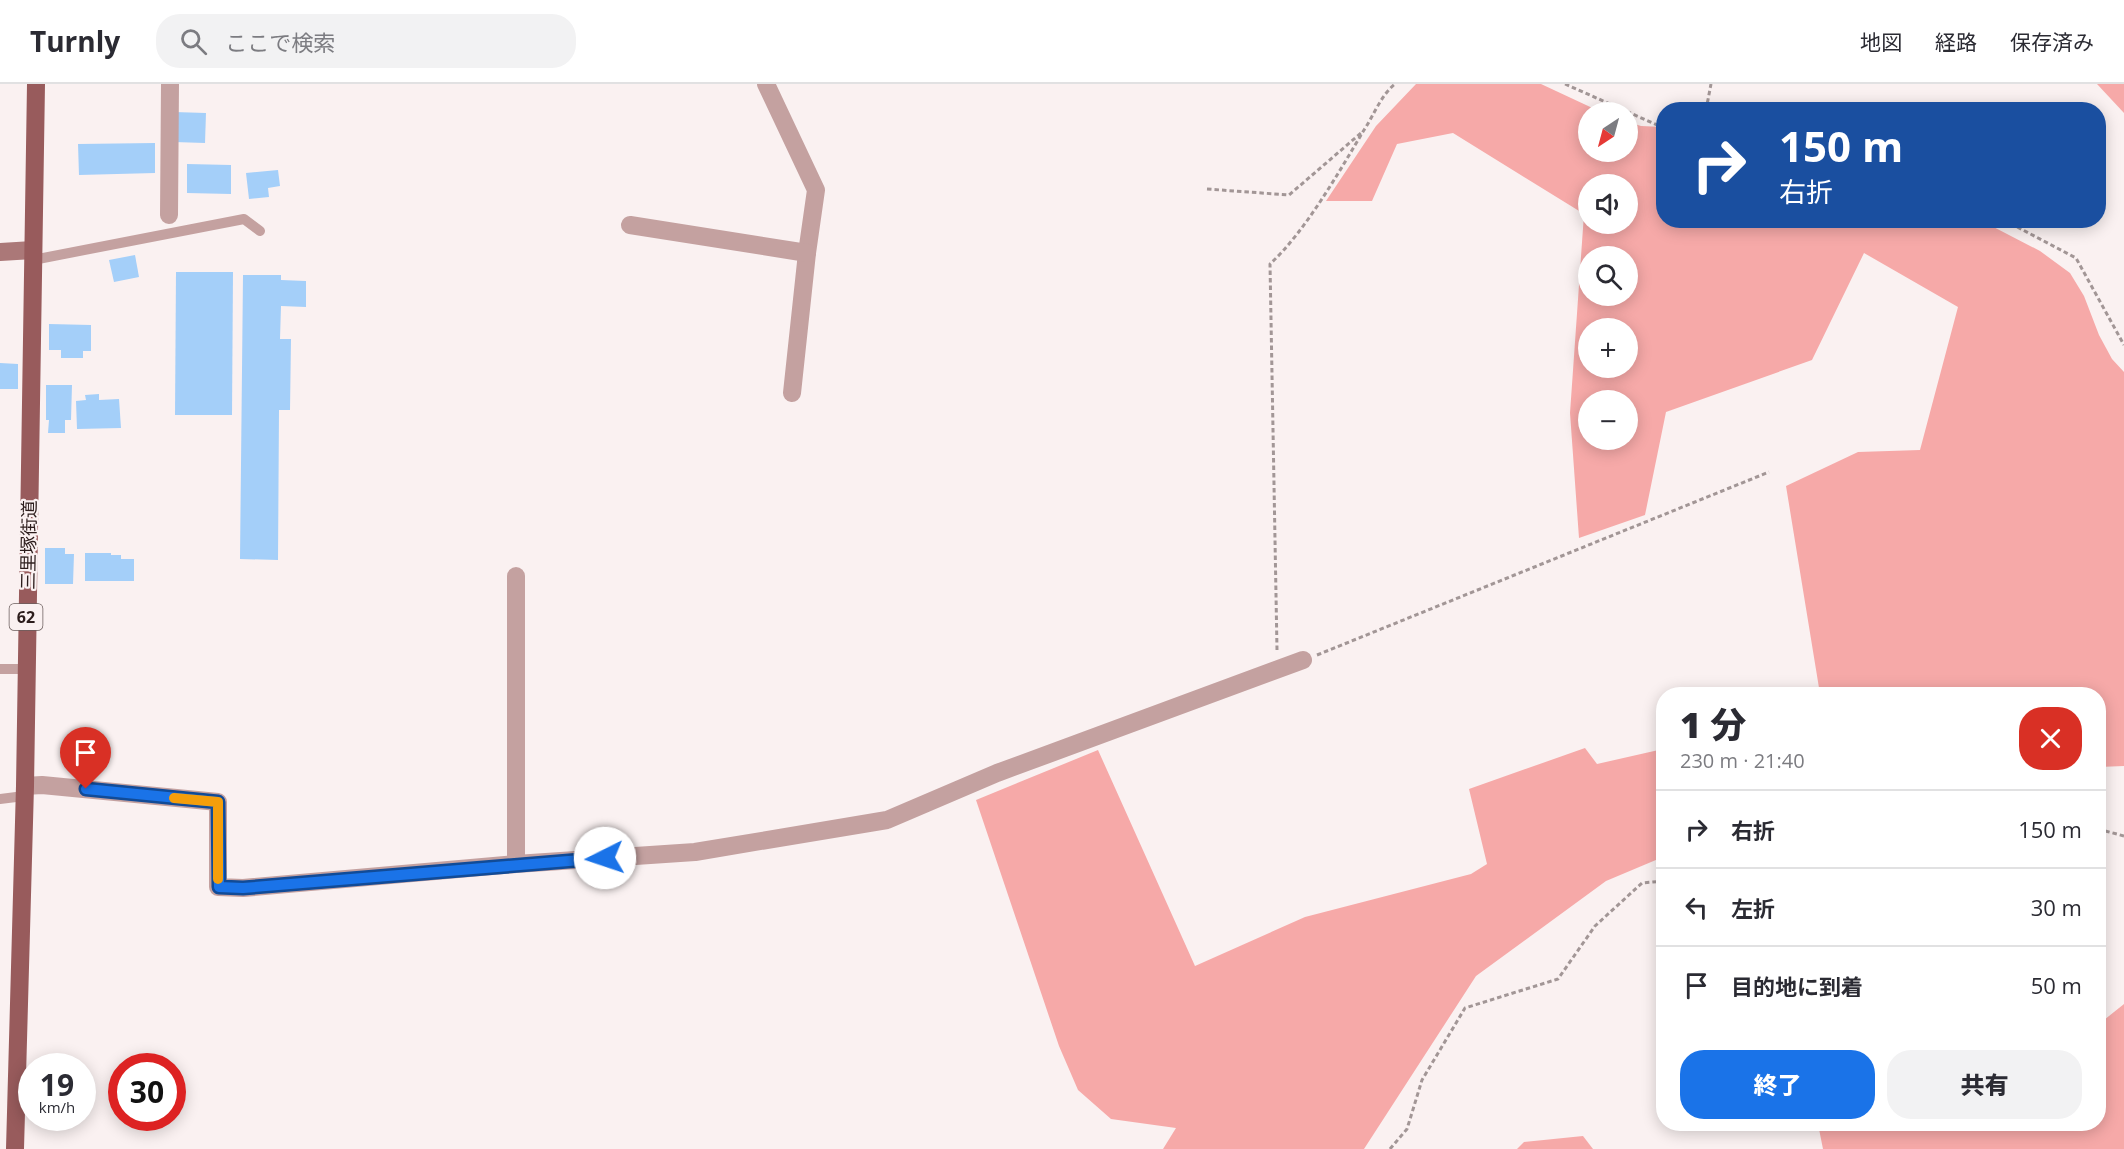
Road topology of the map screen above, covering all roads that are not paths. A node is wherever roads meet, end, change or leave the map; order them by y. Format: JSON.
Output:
{"nodes":[{"id":1,"x":36,"y":84,"type":"edge"},
{"id":2,"x":170,"y":84,"type":"edge"},
{"id":3,"x":766,"y":84,"type":"edge"},
{"id":4,"x":169,"y":215,"type":"dead end"},
{"id":5,"x":630,"y":225,"type":"dead end"},
{"id":6,"x":260,"y":231,"type":"dead end"},
{"id":7,"x":0,"y":252,"type":"edge"},
{"id":8,"x":807,"y":253,"type":"junction"},
{"id":9,"x":33,"y":255,"type":"junction"},
{"id":10,"x":792,"y":393,"type":"dead end"},
{"id":11,"x":516,"y":576,"type":"dead end"},
{"id":12,"x":1303,"y":660,"type":"road end"},
{"id":13,"x":0,"y":669,"type":"edge"},
{"id":14,"x":26,"y":669,"type":"junction"},
{"id":15,"x":25,"y":791,"type":"junction"},
{"id":16,"x":0,"y":799,"type":"edge"},
{"id":17,"x":516,"y":864,"type":"junction"},
{"id":18,"x":15,"y":1149,"type":"edge"}],
"edges":[{"from":1,"to":9,"type":"main road","name":"三里塚街道","number":"62"},
{"from":2,"to":4,"type":"street"},
{"from":3,"to":8,"type":"street"},
{"from":5,"to":8,"type":"street"},
{"from":6,"to":9,"type":"lane"},
{"from":7,"to":9,"type":"street"},
{"from":8,"to":10,"type":"street"},
{"from":9,"to":14,"type":"main road","name":"三里塚街道","number":"62"},
{"from":11,"to":17,"type":"street"},
{"from":12,"to":17,"type":"street"},
{"from":13,"to":14,"type":"lane"},
{"from":14,"to":15,"type":"main road","name":"三里塚街道","number":"62"},
{"from":15,"to":16,"type":"lane"},
{"from":15,"to":17,"type":"street"},
{"from":15,"to":18,"type":"main road","name":"三里塚街道","number":"62"}]}
